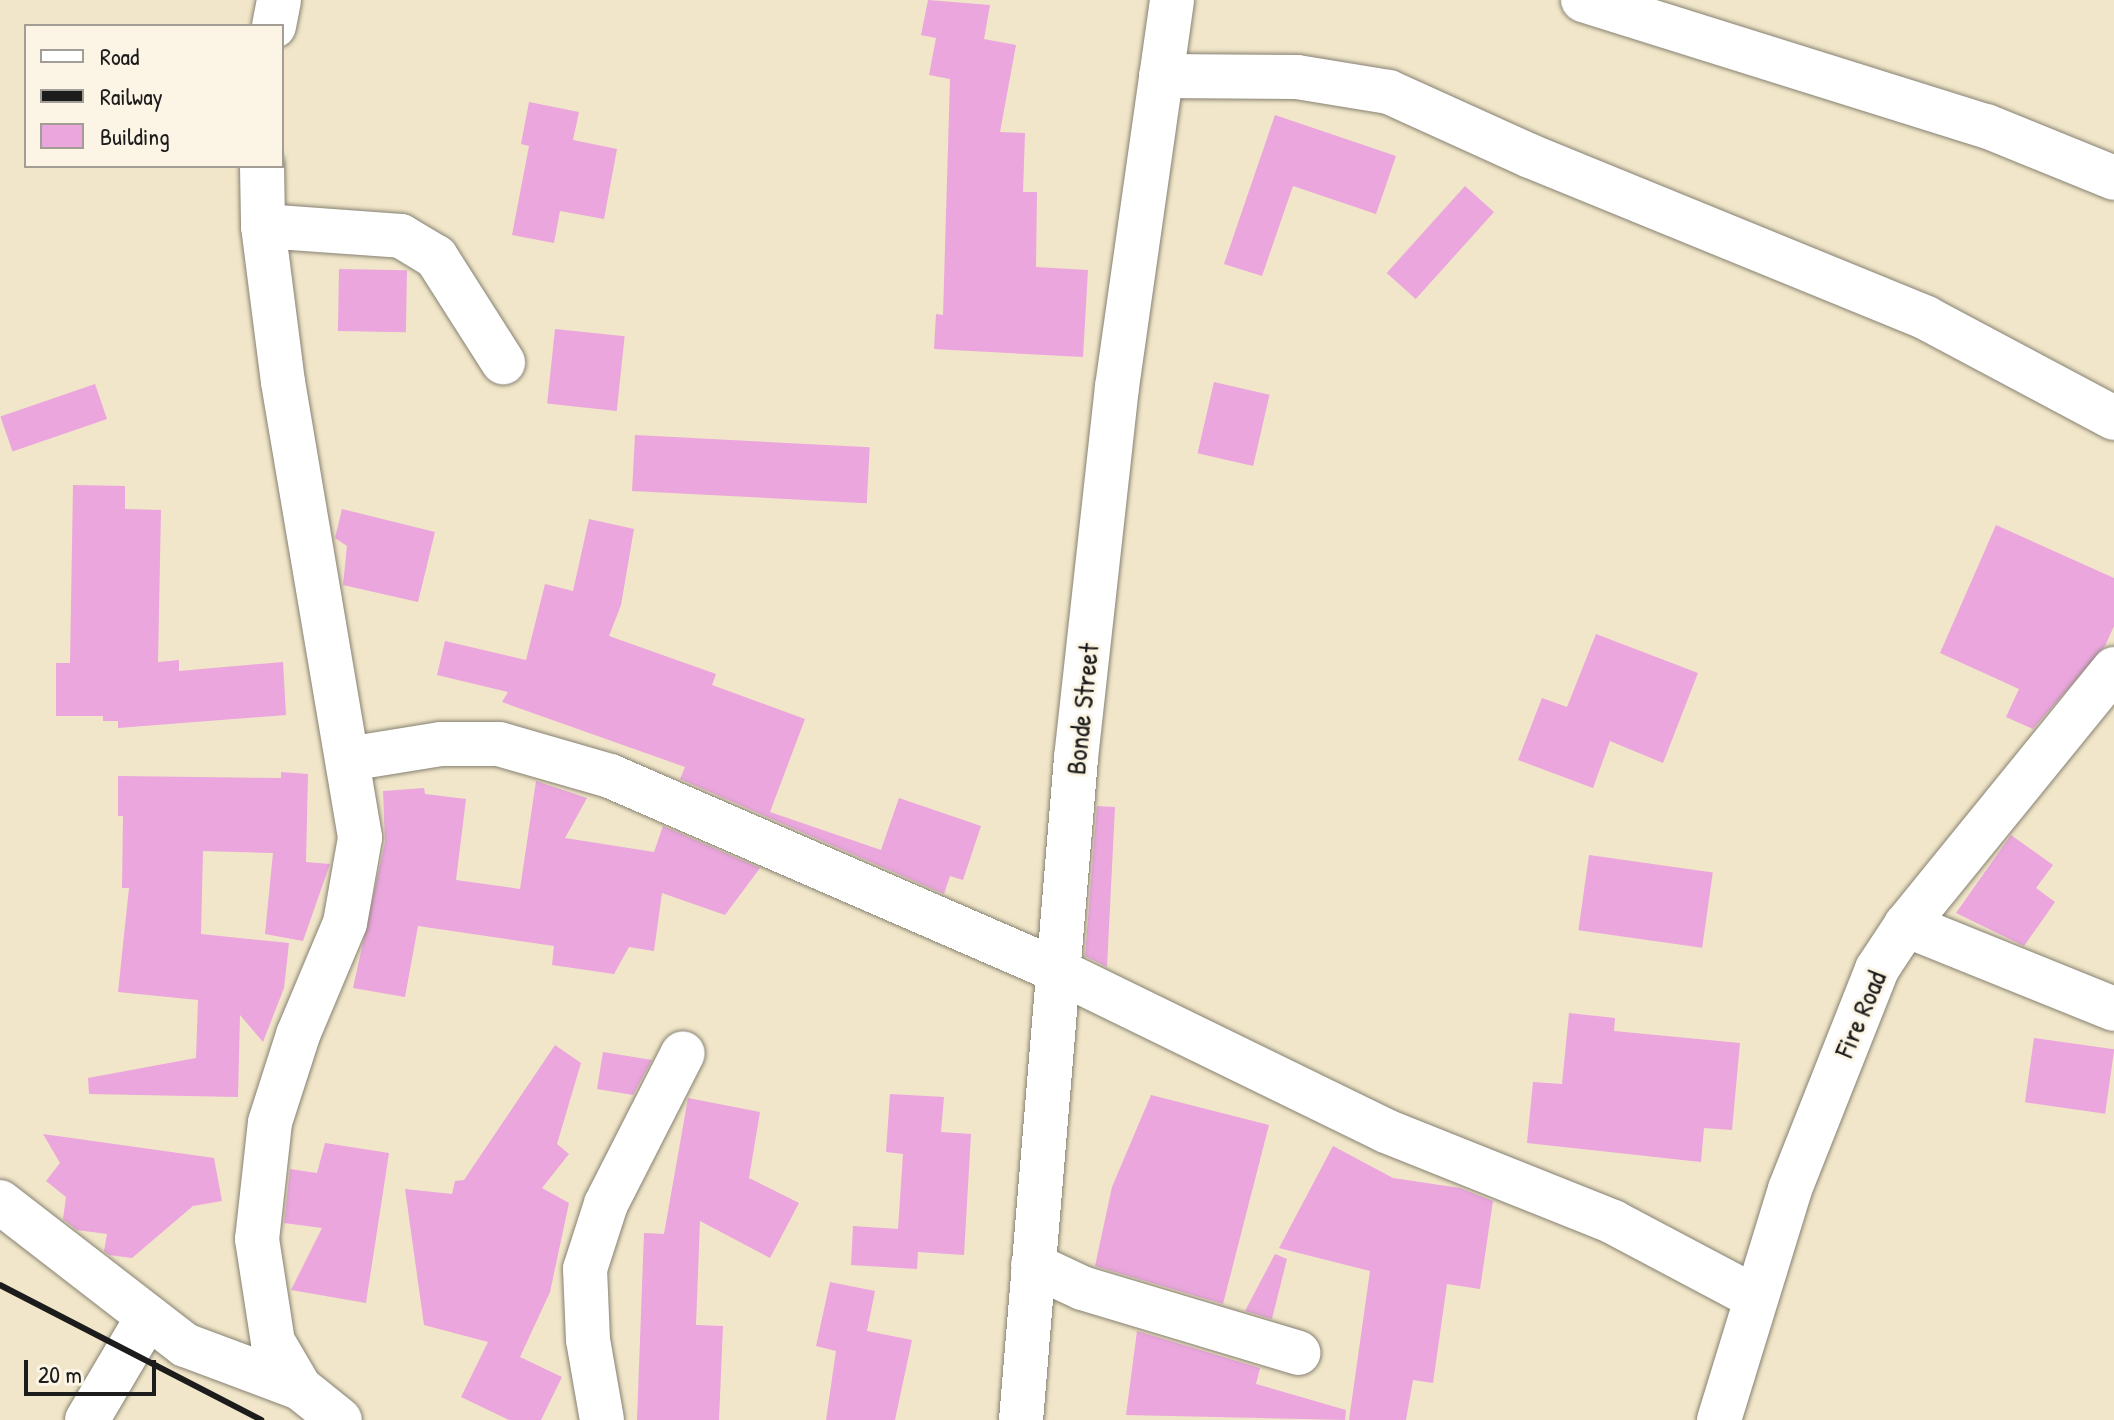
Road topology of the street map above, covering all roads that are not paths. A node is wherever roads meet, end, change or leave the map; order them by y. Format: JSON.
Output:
{"nodes":[{"id":1,"x":279,"y":0,"type":"edge"},
{"id":2,"x":1172,"y":0,"type":"edge"},
{"id":3,"x":1583,"y":0,"type":"edge"},
{"id":4,"x":274,"y":24,"type":"edge"},
{"id":5,"x":1161,"y":76,"type":"junction"},
{"id":6,"x":262,"y":168,"type":"edge"},
{"id":7,"x":2114,"y":178,"type":"edge"},
{"id":8,"x":263,"y":226,"type":"junction"},
{"id":9,"x":503,"y":362,"type":"dead end"},
{"id":10,"x":2114,"y":418,"type":"edge"},
{"id":11,"x":2114,"y":669,"type":"edge"},
{"id":12,"x":348,"y":759,"type":"junction"},
{"id":13,"x":1906,"y":925,"type":"junction"},
{"id":14,"x":1056,"y":970,"type":"junction"},
{"id":15,"x":2114,"y":1009,"type":"edge"},
{"id":16,"x":683,"y":1053,"type":"dead end"},
{"id":17,"x":0,"y":1202,"type":"edge"},
{"id":18,"x":1033,"y":1265,"type":"junction"},
{"id":19,"x":1753,"y":1296,"type":"junction"},
{"id":20,"x":147,"y":1318,"type":"junction"},
{"id":21,"x":1298,"y":1353,"type":"dead end"},
{"id":22,"x":300,"y":1388,"type":"junction"},
{"id":23,"x":87,"y":1420,"type":"edge"},
{"id":24,"x":340,"y":1420,"type":"edge"},
{"id":25,"x":602,"y":1420,"type":"edge"},
{"id":26,"x":1021,"y":1420,"type":"edge"},
{"id":27,"x":1719,"y":1420,"type":"edge"}],
"edges":[{"from":1,"to":4,"type":"street"},
{"from":2,"to":5,"type":"street","name":"Bonde Street"},
{"from":3,"to":7,"type":"street"},
{"from":5,"to":10,"type":"street"},
{"from":5,"to":14,"type":"street","name":"Bonde Street"},
{"from":6,"to":8,"type":"street"},
{"from":8,"to":9,"type":"street"},
{"from":8,"to":12,"type":"street"},
{"from":11,"to":13,"type":"street","name":"Fire Road"},
{"from":12,"to":14,"type":"street"},
{"from":12,"to":22,"type":"street"},
{"from":13,"to":15,"type":"street"},
{"from":13,"to":19,"type":"street","name":"Fire Road"},
{"from":14,"to":18,"type":"street","name":"Bonde Street"},
{"from":14,"to":19,"type":"street"},
{"from":16,"to":25,"type":"street"},
{"from":17,"to":20,"type":"street"},
{"from":18,"to":21,"type":"street"},
{"from":18,"to":26,"type":"street","name":"Bonde Street"},
{"from":19,"to":27,"type":"street","name":"Fire Road"},
{"from":20,"to":22,"type":"street"},
{"from":20,"to":23,"type":"street"},
{"from":22,"to":24,"type":"street"}]}
